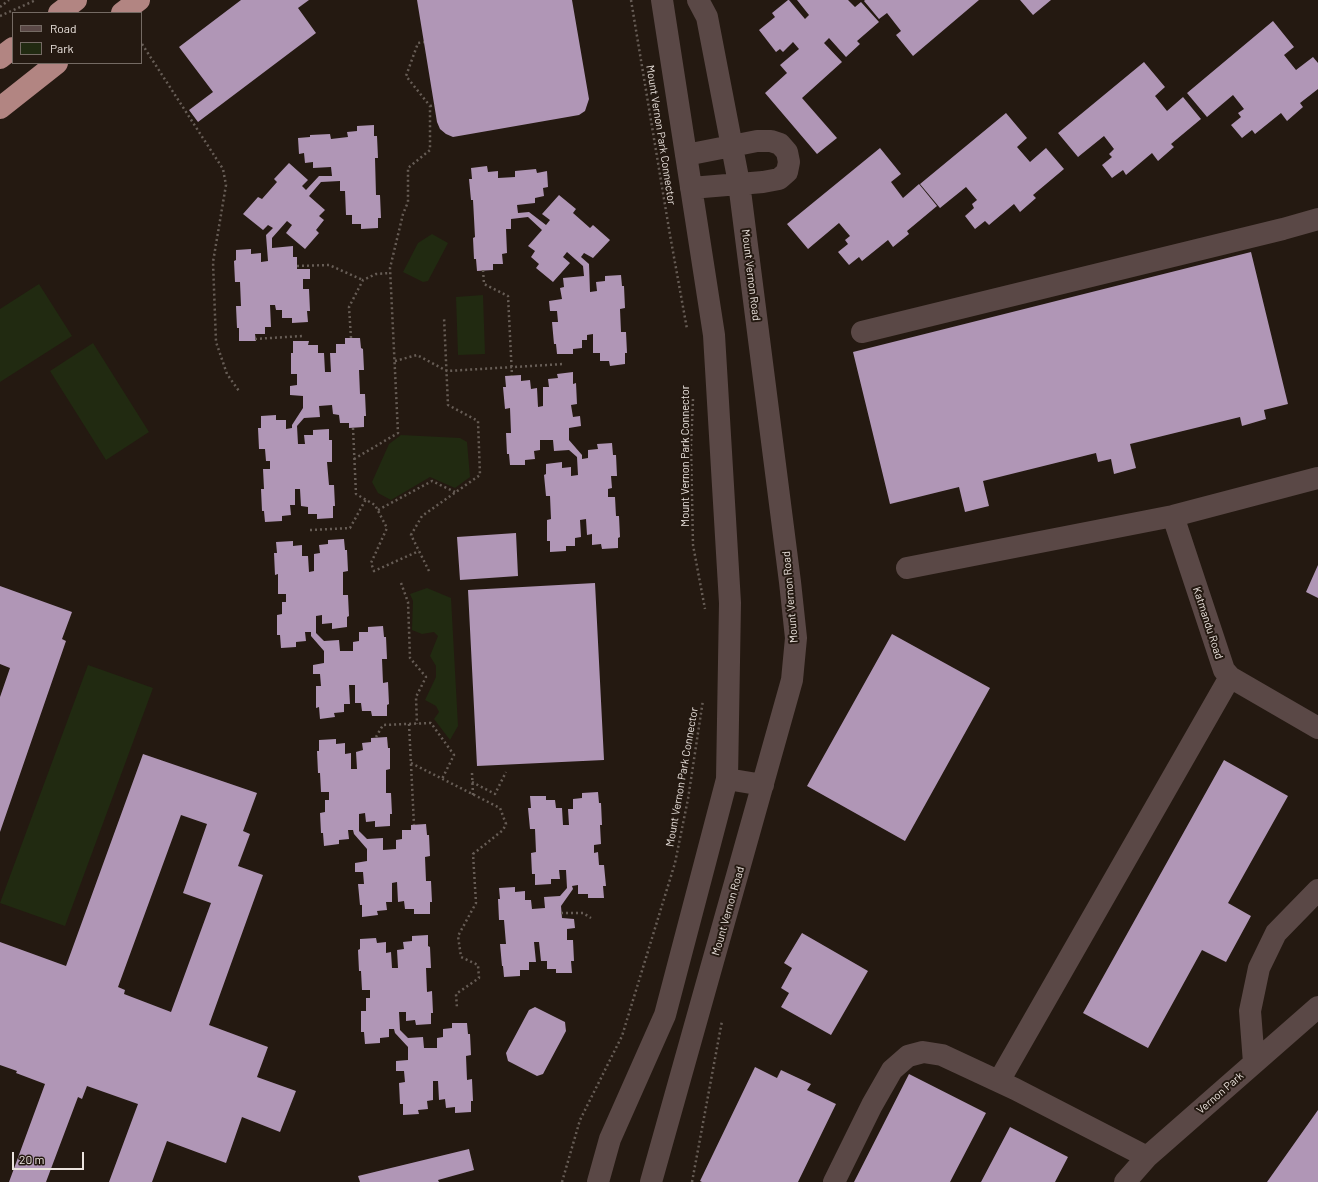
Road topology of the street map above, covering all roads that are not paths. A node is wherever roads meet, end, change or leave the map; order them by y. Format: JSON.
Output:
{"nodes":[{"id":1,"x":76,"y":0,"type":"edge"},
{"id":2,"x":139,"y":0,"type":"edge"},
{"id":3,"x":662,"y":0,"type":"edge"},
{"id":4,"x":698,"y":0,"type":"edge"},
{"id":5,"x":60,"y":12,"type":"edge"},
{"id":6,"x":123,"y":12,"type":"edge"},
{"id":7,"x":12,"y":49,"type":"edge"},
{"id":8,"x":0,"y":58,"type":"edge"},
{"id":9,"x":56,"y":64,"type":"edge"},
{"id":10,"x":0,"y":108,"type":"edge"},
{"id":11,"x":733,"y":146,"type":"junction"},
{"id":12,"x":686,"y":155,"type":"junction"},
{"id":13,"x":739,"y":183,"type":"junction"},
{"id":14,"x":691,"y":188,"type":"junction"},
{"id":15,"x":1318,"y":220,"type":"edge"},
{"id":16,"x":862,"y":332,"type":"dead end"},
{"id":17,"x":1318,"y":478,"type":"edge"},
{"id":18,"x":1173,"y":516,"type":"junction"},
{"id":19,"x":907,"y":568,"type":"dead end"},
{"id":20,"x":1230,"y":677,"type":"junction"},
{"id":21,"x":1318,"y":728,"type":"edge"},
{"id":22,"x":727,"y":779,"type":"junction"},
{"id":23,"x":763,"y":785,"type":"junction"},
{"id":24,"x":1318,"y":890,"type":"edge"},
{"id":25,"x":1318,"y":1007,"type":"edge"},
{"id":26,"x":1254,"y":1063,"type":"junction"},
{"id":27,"x":999,"y":1081,"type":"junction"},
{"id":28,"x":1147,"y":1156,"type":"junction"},
{"id":29,"x":598,"y":1182,"type":"edge"},
{"id":30,"x":652,"y":1182,"type":"edge"},
{"id":31,"x":834,"y":1182,"type":"edge"},
{"id":32,"x":1125,"y":1182,"type":"edge"}],
"edges":[{"from":1,"to":5,"type":"highway"},
{"from":2,"to":6,"type":"highway"},
{"from":3,"to":12,"type":"street"},
{"from":4,"to":11,"type":"street","name":"Mount Vernon Road"},
{"from":7,"to":8,"type":"highway"},
{"from":9,"to":10,"type":"highway"},
{"from":11,"to":12,"type":"street"},
{"from":11,"to":13,"type":"street","name":"Mount Vernon Road"},
{"from":11,"to":13,"type":"street"},
{"from":12,"to":14,"type":"street"},
{"from":13,"to":14,"type":"street"},
{"from":13,"to":23,"type":"street","name":"Mount Vernon Road"},
{"from":14,"to":22,"type":"street"},
{"from":15,"to":16,"type":"street"},
{"from":17,"to":18,"type":"street"},
{"from":18,"to":19,"type":"street"},
{"from":18,"to":20,"type":"street","name":"Katmandu Road"},
{"from":20,"to":21,"type":"street","name":"Katmandu Road"},
{"from":20,"to":27,"type":"street"},
{"from":22,"to":23,"type":"street"},
{"from":22,"to":29,"type":"street"},
{"from":23,"to":30,"type":"street","name":"Mount Vernon Road"},
{"from":24,"to":26,"type":"street"},
{"from":25,"to":26,"type":"street","name":"Vernon Park"},
{"from":26,"to":28,"type":"street","name":"Vernon Park"},
{"from":27,"to":28,"type":"street"},
{"from":27,"to":31,"type":"street"},
{"from":28,"to":32,"type":"street","name":"Vernon Park"}]}
